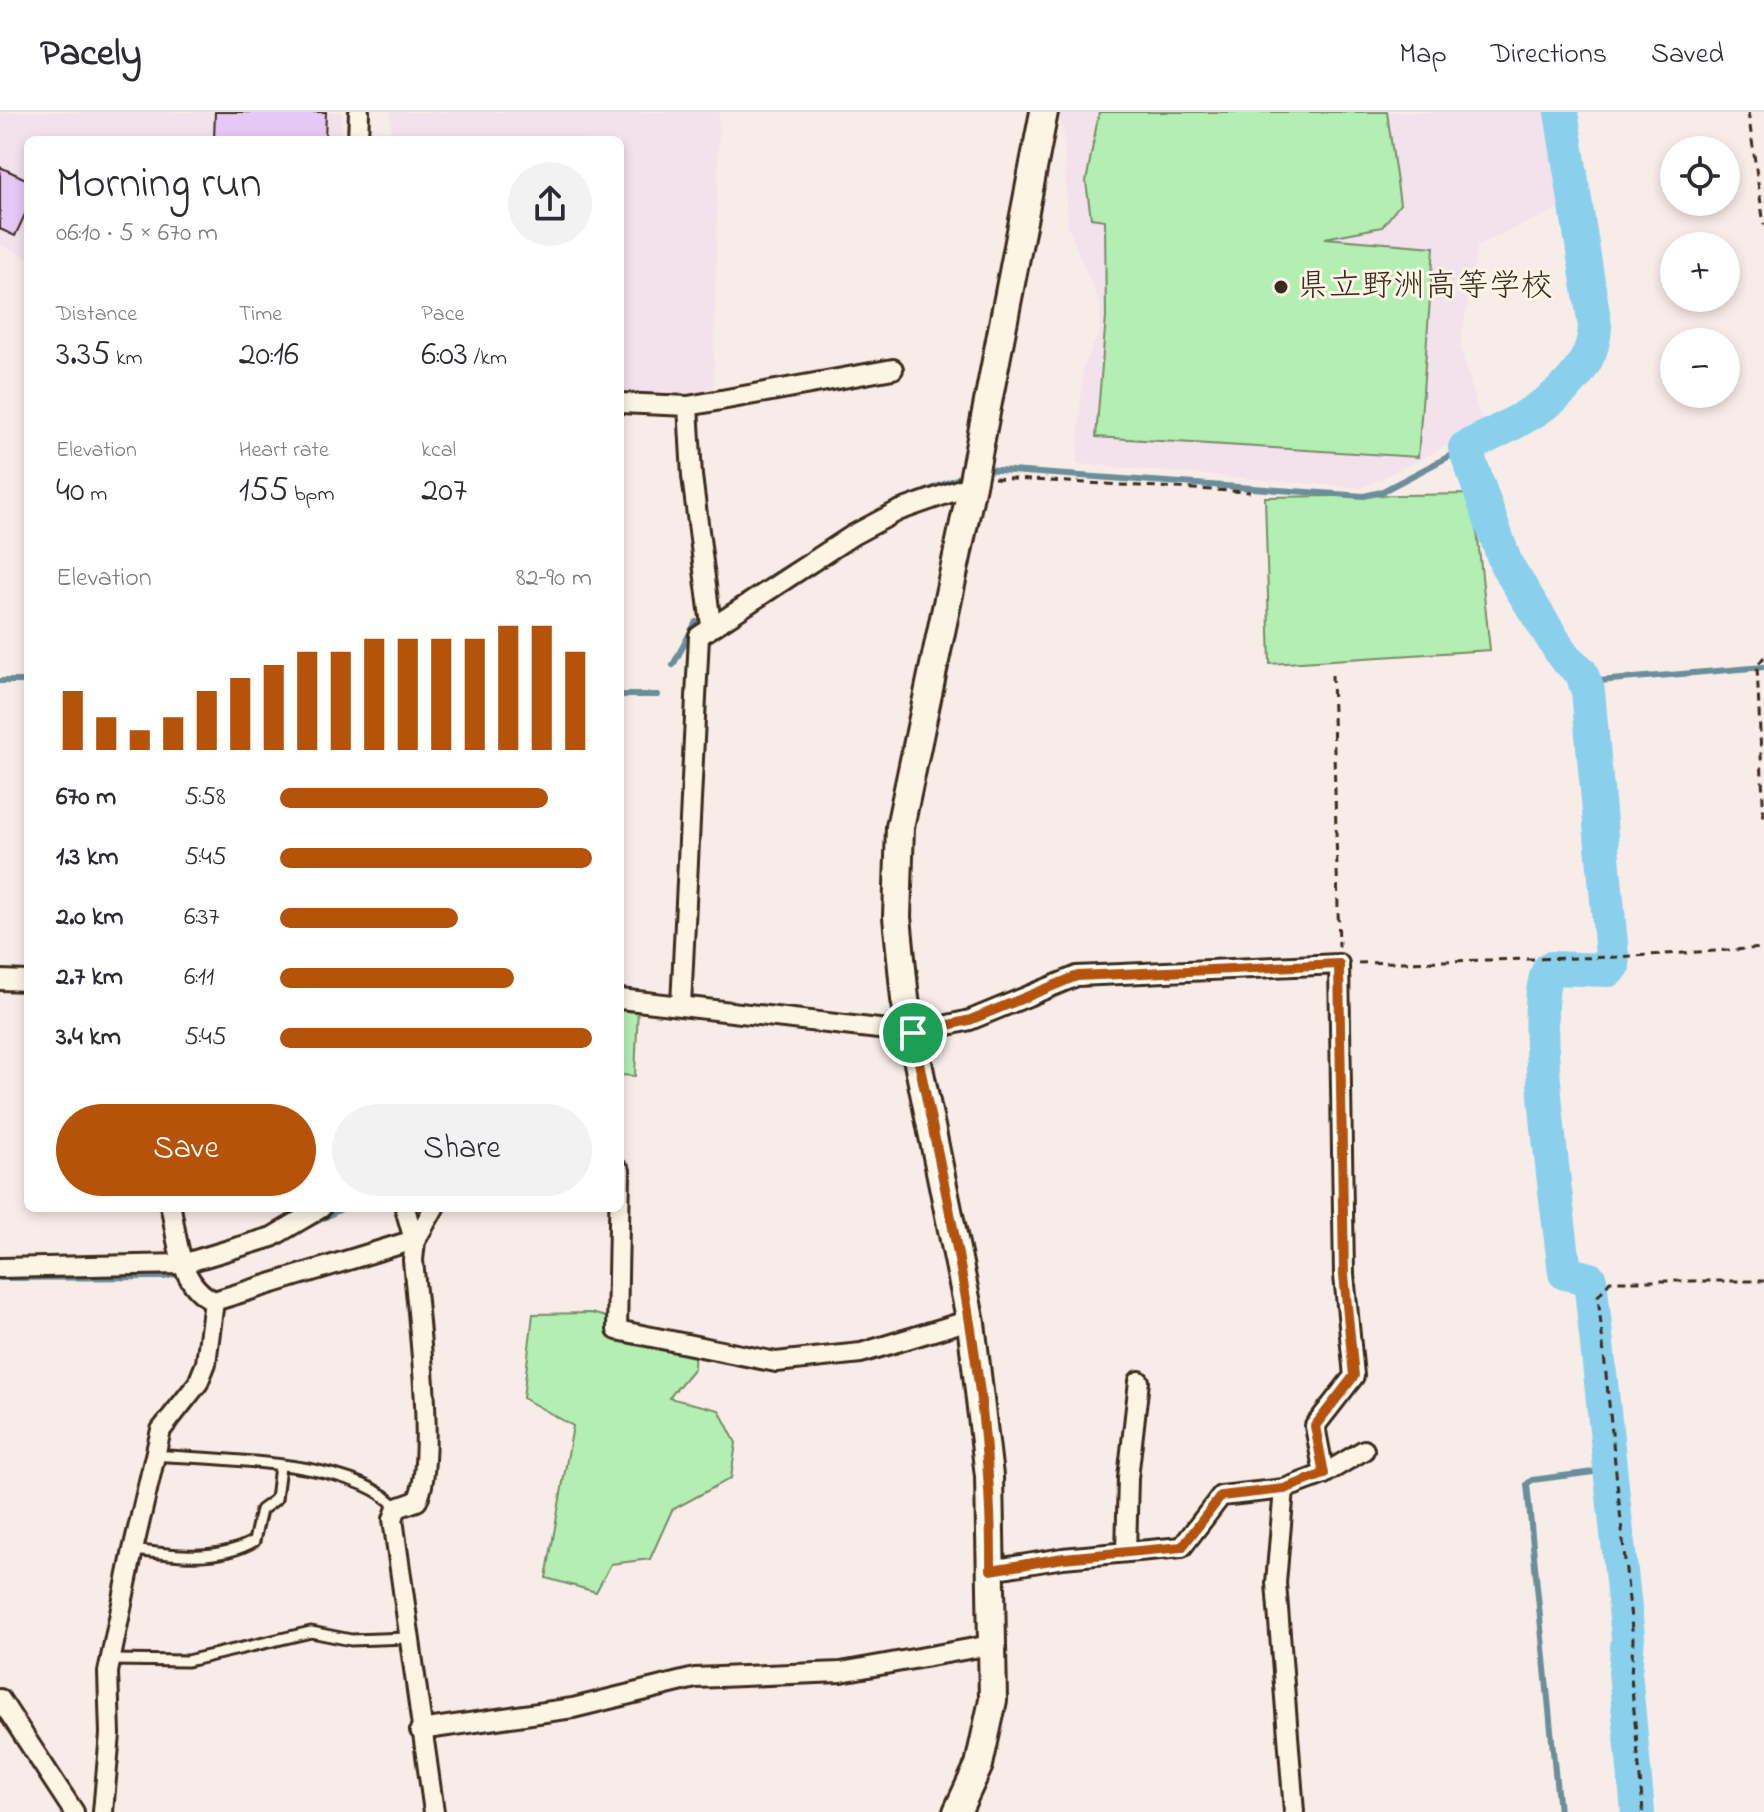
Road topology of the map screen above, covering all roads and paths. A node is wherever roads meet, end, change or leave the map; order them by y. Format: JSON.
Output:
{"nodes":[{"id":1,"x":359,"y":112,"type":"edge"},
{"id":2,"x":1044,"y":112,"type":"edge"},
{"id":3,"x":1748,"y":112,"type":"edge"},
{"id":4,"x":358,"y":136,"type":"edge"},
{"id":5,"x":1764,"y":225,"type":"edge"},
{"id":6,"x":893,"y":369,"type":"dead end"},
{"id":7,"x":624,"y":403,"type":"edge"},
{"id":8,"x":688,"y":406,"type":"junction"},
{"id":9,"x":972,"y":485,"type":"junction"},
{"id":10,"x":1250,"y":492,"type":"dead end"},
{"id":11,"x":711,"y":625,"type":"junction"},
{"id":12,"x":1764,"y":657,"type":"edge"},
{"id":13,"x":1332,"y":675,"type":"dead end"},
{"id":14,"x":1764,"y":822,"type":"edge"},
{"id":15,"x":1764,"y":948,"type":"edge"},
{"id":16,"x":1339,"y":964,"type":"junction"},
{"id":17,"x":0,"y":980,"type":"edge"},
{"id":18,"x":24,"y":981,"type":"edge"},
{"id":19,"x":624,"y":999,"type":"edge"},
{"id":20,"x":681,"y":1005,"type":"junction"},
{"id":21,"x":913,"y":1033,"type":"junction"},
{"id":22,"x":172,"y":1212,"type":"edge"},
{"id":23,"x":314,"y":1212,"type":"edge"},
{"id":24,"x":406,"y":1212,"type":"edge"},
{"id":25,"x":432,"y":1212,"type":"edge"},
{"id":26,"x":619,"y":1212,"type":"edge"},
{"id":27,"x":182,"y":1264,"type":"junction"},
{"id":28,"x":0,"y":1268,"type":"edge"},
{"id":29,"x":1764,"y":1281,"type":"edge"},
{"id":30,"x":214,"y":1301,"type":"junction"},
{"id":31,"x":970,"y":1320,"type":"junction"},
{"id":32,"x":1139,"y":1381,"type":"dead end"},
{"id":33,"x":1364,"y":1450,"type":"dead end"},
{"id":34,"x":154,"y":1455,"type":"junction"},
{"id":35,"x":280,"y":1466,"type":"junction"},
{"id":36,"x":1324,"y":1474,"type":"junction"},
{"id":37,"x":1284,"y":1489,"type":"junction"},
{"id":38,"x":397,"y":1508,"type":"junction"},
{"id":39,"x":133,"y":1550,"type":"junction"},
{"id":40,"x":1126,"y":1552,"type":"junction"},
{"id":41,"x":991,"y":1570,"type":"junction"},
{"id":42,"x":408,"y":1638,"type":"junction"},
{"id":43,"x":991,"y":1645,"type":"junction"},
{"id":44,"x":110,"y":1660,"type":"junction"},
{"id":45,"x":0,"y":1699,"type":"edge"},
{"id":46,"x":420,"y":1730,"type":"junction"},
{"id":47,"x":431,"y":1811,"type":"edge"},
{"id":48,"x":74,"y":1812,"type":"edge"},
{"id":49,"x":103,"y":1812,"type":"edge"},
{"id":50,"x":957,"y":1812,"type":"edge"},
{"id":51,"x":1294,"y":1812,"type":"edge"},
{"id":52,"x":1643,"y":1812,"type":"edge"}],
"edges":[{"from":1,"to":4,"type":"street"},
{"from":2,"to":9,"type":"street"},
{"from":3,"to":5,"type":"path"},
{"from":6,"to":8,"type":"street"},
{"from":7,"to":8,"type":"street"},
{"from":8,"to":11,"type":"street"},
{"from":9,"to":10,"type":"path"},
{"from":9,"to":11,"type":"street"},
{"from":9,"to":21,"type":"street"},
{"from":11,"to":20,"type":"street"},
{"from":12,"to":14,"type":"path"},
{"from":13,"to":16,"type":"path"},
{"from":15,"to":16,"type":"path"},
{"from":16,"to":21,"type":"street"},
{"from":16,"to":36,"type":"street"},
{"from":17,"to":18,"type":"street"},
{"from":19,"to":20,"type":"street"},
{"from":20,"to":21,"type":"street"},
{"from":21,"to":31,"type":"street"},
{"from":22,"to":27,"type":"street"},
{"from":23,"to":27,"type":"street"},
{"from":24,"to":30,"type":"street"},
{"from":25,"to":38,"type":"street"},
{"from":26,"to":31,"type":"street"},
{"from":27,"to":28,"type":"street"},
{"from":27,"to":30,"type":"street"},
{"from":29,"to":52,"type":"path"},
{"from":30,"to":34,"type":"street"},
{"from":31,"to":41,"type":"street"},
{"from":32,"to":40,"type":"street"},
{"from":33,"to":36,"type":"street"},
{"from":34,"to":35,"type":"lane"},
{"from":34,"to":39,"type":"street"},
{"from":35,"to":38,"type":"lane"},
{"from":35,"to":39,"type":"lane"},
{"from":36,"to":37,"type":"street"},
{"from":37,"to":40,"type":"street"},
{"from":37,"to":51,"type":"street"},
{"from":38,"to":42,"type":"street"},
{"from":39,"to":44,"type":"street"},
{"from":40,"to":41,"type":"street"},
{"from":41,"to":43,"type":"street"},
{"from":42,"to":44,"type":"lane"},
{"from":42,"to":46,"type":"street"},
{"from":43,"to":46,"type":"street"},
{"from":43,"to":50,"type":"street"},
{"from":44,"to":49,"type":"street"},
{"from":45,"to":48,"type":"street"},
{"from":46,"to":47,"type":"street"}]}
